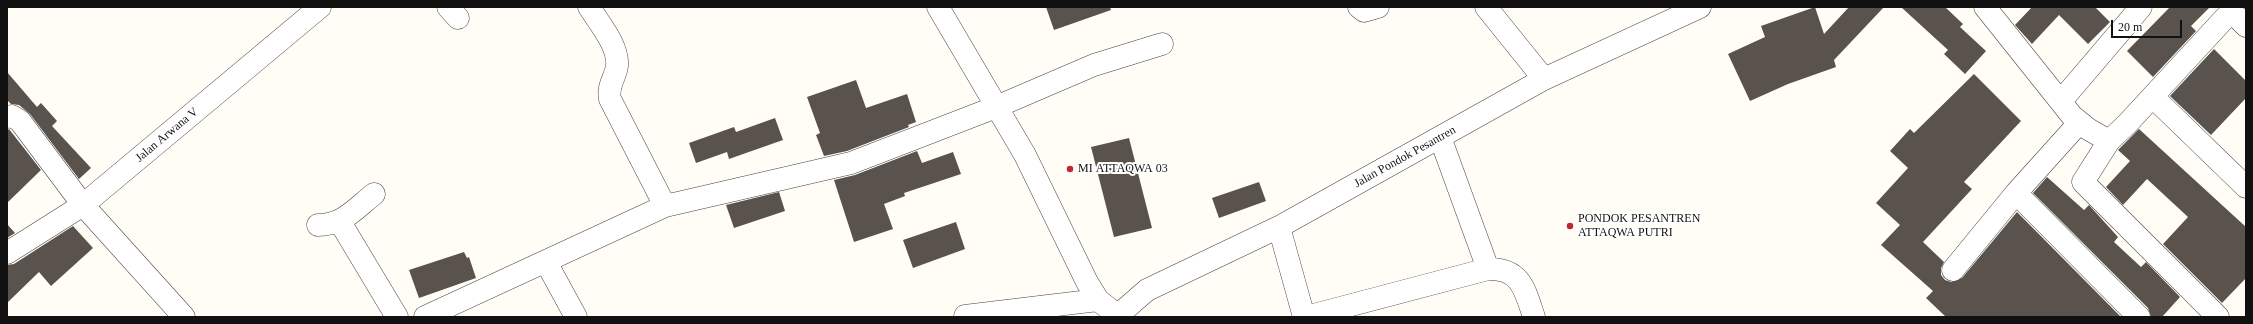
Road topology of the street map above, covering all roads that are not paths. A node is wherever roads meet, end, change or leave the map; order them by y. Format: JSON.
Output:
{"nodes":[{"id":1,"x":320,"y":7,"type":"edge"},
{"id":2,"x":589,"y":7,"type":"edge"},
{"id":3,"x":938,"y":7,"type":"edge"},
{"id":4,"x":1359,"y":7,"type":"edge"},
{"id":5,"x":1378,"y":7,"type":"edge"},
{"id":6,"x":1486,"y":7,"type":"edge"},
{"id":7,"x":1700,"y":7,"type":"edge"},
{"id":8,"x":1985,"y":7,"type":"edge"},
{"id":9,"x":2141,"y":7,"type":"edge"},
{"id":10,"x":2246,"y":26,"type":"edge"},
{"id":11,"x":1162,"y":44,"type":"dead end"},
{"id":12,"x":1544,"y":79,"type":"junction"},
{"id":13,"x":2152,"y":97,"type":"junction"},
{"id":14,"x":996,"y":107,"type":"junction"},
{"id":15,"x":2069,"y":112,"type":"junction"},
{"id":16,"x":9,"y":114,"type":"edge"},
{"id":17,"x":1440,"y":137,"type":"junction"},
{"id":18,"x":2109,"y":141,"type":"junction"},
{"id":19,"x":2246,"y":187,"type":"edge"},
{"id":20,"x":2016,"y":193,"type":"junction"},
{"id":21,"x":374,"y":194,"type":"dead end"},
{"id":22,"x":83,"y":205,"type":"junction"},
{"id":23,"x":665,"y":206,"type":"junction"},
{"id":24,"x":340,"y":222,"type":"junction"},
{"id":25,"x":318,"y":225,"type":"dead end"},
{"id":26,"x":1279,"y":227,"type":"junction"},
{"id":27,"x":7,"y":253,"type":"edge"},
{"id":28,"x":546,"y":262,"type":"junction"},
{"id":29,"x":1488,"y":269,"type":"junction"},
{"id":30,"x":1953,"y":270,"type":"dead end"},
{"id":31,"x":1098,"y":300,"type":"junction"},
{"id":32,"x":965,"y":316,"type":"dead end"},
{"id":33,"x":1116,"y":316,"type":"edge"},
{"id":34,"x":184,"y":317,"type":"edge"},
{"id":35,"x":396,"y":317,"type":"edge"},
{"id":36,"x":426,"y":317,"type":"edge"},
{"id":37,"x":576,"y":317,"type":"edge"},
{"id":38,"x":1305,"y":317,"type":"edge"},
{"id":39,"x":1534,"y":317,"type":"edge"},
{"id":40,"x":2139,"y":317,"type":"edge"},
{"id":41,"x":2218,"y":317,"type":"edge"}],
"edges":[{"from":1,"to":22,"type":"street","name":"Jalan Arwana V"},
{"from":2,"to":23,"type":"street"},
{"from":3,"to":14,"type":"street"},
{"from":4,"to":5,"type":"street"},
{"from":6,"to":12,"type":"street"},
{"from":7,"to":12,"type":"street","name":"Jalan Pondok Pesantren"},
{"from":8,"to":15,"type":"street"},
{"from":9,"to":15,"type":"street"},
{"from":10,"to":13,"type":"street"},
{"from":11,"to":14,"type":"street"},
{"from":12,"to":17,"type":"street","name":"Jalan Pondok Pesantren"},
{"from":13,"to":18,"type":"street"},
{"from":13,"to":19,"type":"street"},
{"from":14,"to":23,"type":"street"},
{"from":14,"to":31,"type":"street"},
{"from":15,"to":18,"type":"street"},
{"from":15,"to":20,"type":"street"},
{"from":16,"to":22,"type":"street"},
{"from":17,"to":26,"type":"street","name":"Jalan Pondok Pesantren"},
{"from":17,"to":29,"type":"street"},
{"from":18,"to":41,"type":"street"},
{"from":20,"to":30,"type":"street"},
{"from":20,"to":40,"type":"street"},
{"from":21,"to":24,"type":"street"},
{"from":22,"to":27,"type":"street","name":"Jalan Arwana V"},
{"from":22,"to":34,"type":"street"},
{"from":23,"to":28,"type":"street"},
{"from":24,"to":25,"type":"street"},
{"from":24,"to":35,"type":"street"},
{"from":26,"to":33,"type":"street","name":"Jalan Pondok Pesantren"},
{"from":26,"to":38,"type":"street"},
{"from":28,"to":36,"type":"street"},
{"from":28,"to":37,"type":"street"},
{"from":29,"to":38,"type":"street"},
{"from":29,"to":39,"type":"street"},
{"from":31,"to":32,"type":"street"},
{"from":31,"to":33,"type":"street"}]}
